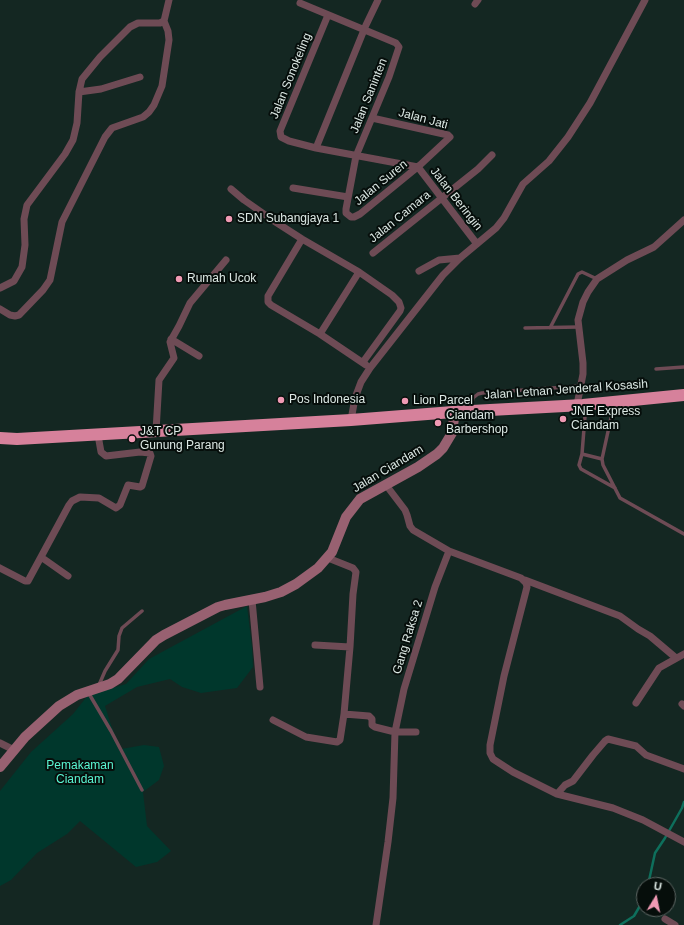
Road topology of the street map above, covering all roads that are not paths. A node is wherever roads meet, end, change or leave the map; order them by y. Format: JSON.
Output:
{"nodes":[{"id":1,"x":169,"y":0,"type":"edge"},
{"id":2,"x":378,"y":0,"type":"edge"},
{"id":3,"x":645,"y":0,"type":"edge"},
{"id":4,"x":300,"y":3,"type":"dead end"},
{"id":5,"x":328,"y":15,"type":"junction"},
{"id":6,"x":164,"y":21,"type":"junction"},
{"id":7,"x":365,"y":30,"type":"junction"},
{"id":8,"x":140,"y":77,"type":"dead end"},
{"id":9,"x":79,"y":92,"type":"junction"},
{"id":10,"x":372,"y":118,"type":"junction"},
{"id":11,"x":316,"y":148,"type":"junction"},
{"id":12,"x":492,"y":155,"type":"dead end"},
{"id":13,"x":356,"y":156,"type":"junction"},
{"id":14,"x":418,"y":167,"type":"junction"},
{"id":15,"x":293,"y":188,"type":"dead end"},
{"id":16,"x":231,"y":189,"type":"dead end"},
{"id":17,"x":348,"y":198,"type":"junction"},
{"id":18,"x":441,"y":198,"type":"junction"},
{"id":19,"x":683,"y":223,"type":"edge"},
{"id":20,"x":302,"y":239,"type":"junction"},
{"id":21,"x":477,"y":244,"type":"junction"},
{"id":22,"x":372,"y":253,"type":"dead end"},
{"id":23,"x":460,"y":258,"type":"junction"},
{"id":24,"x":226,"y":260,"type":"dead end"},
{"id":25,"x":419,"y":271,"type":"dead end"},
{"id":26,"x":358,"y":272,"type":"junction"},
{"id":27,"x":597,"y":279,"type":"junction"},
{"id":28,"x":0,"y":288,"type":"edge"},
{"id":29,"x":0,"y":310,"type":"edge"},
{"id":30,"x":525,"y":328,"type":"dead end"},
{"id":31,"x":550,"y":328,"type":"junction"},
{"id":32,"x":578,"y":328,"type":"junction"},
{"id":33,"x":320,"y":334,"type":"junction"},
{"id":34,"x":171,"y":339,"type":"junction"},
{"id":35,"x":199,"y":356,"type":"dead end"},
{"id":36,"x":363,"y":362,"type":"junction"},
{"id":37,"x":684,"y":367,"type":"edge"},
{"id":38,"x":370,"y":368,"type":"junction"},
{"id":39,"x":656,"y":369,"type":"dead end"},
{"id":40,"x":580,"y":386,"type":"junction"},
{"id":41,"x":684,"y":395,"type":"edge"},
{"id":42,"x":615,"y":402,"type":"junction"},
{"id":43,"x":580,"y":405,"type":"junction"},
{"id":44,"x":470,"y":411,"type":"junction"},
{"id":45,"x":453,"y":412,"type":"junction"},
{"id":46,"x":351,"y":420,"type":"junction"},
{"id":47,"x":156,"y":430,"type":"junction"},
{"id":48,"x":98,"y":434,"type":"junction"},
{"id":49,"x":0,"y":438,"type":"edge"},
{"id":50,"x":582,"y":454,"type":"junction"},
{"id":51,"x":602,"y":458,"type":"junction"},
{"id":52,"x":386,"y":485,"type":"junction"},
{"id":53,"x":615,"y":488,"type":"junction"},
{"id":54,"x":684,"y":534,"type":"edge"},
{"id":55,"x":449,"y":551,"type":"junction"},
{"id":56,"x":41,"y":557,"type":"junction"},
{"id":57,"x":328,"y":558,"type":"junction"},
{"id":58,"x":0,"y":568,"type":"edge"},
{"id":59,"x":68,"y":576,"type":"dead end"},
{"id":60,"x":525,"y":580,"type":"junction"},
{"id":61,"x":252,"y":600,"type":"junction"},
{"id":62,"x":142,"y":611,"type":"dead end"},
{"id":63,"x":315,"y":645,"type":"dead end"},
{"id":64,"x":350,"y":646,"type":"junction"},
{"id":65,"x":684,"y":654,"type":"edge"},
{"id":66,"x":676,"y":658,"type":"junction"},
{"id":67,"x":260,"y":686,"type":"dead end"},
{"id":68,"x":98,"y":688,"type":"junction"},
{"id":69,"x":88,"y":691,"type":"junction"},
{"id":70,"x":636,"y":703,"type":"dead end"},
{"id":71,"x":344,"y":714,"type":"junction"},
{"id":72,"x":273,"y":720,"type":"dead end"},
{"id":73,"x":396,"y":732,"type":"junction"},
{"id":74,"x":416,"y":732,"type":"dead end"},
{"id":75,"x":0,"y":743,"type":"edge"},
{"id":76,"x":14,"y":750,"type":"junction"},
{"id":77,"x":0,"y":767,"type":"edge"},
{"id":78,"x":684,"y":769,"type":"edge"},
{"id":79,"x":142,"y":790,"type":"dead end"},
{"id":80,"x":557,"y":794,"type":"junction"},
{"id":81,"x":684,"y":842,"type":"edge"},
{"id":82,"x":665,"y":919,"type":"dead end"},
{"id":83,"x":376,"y":925,"type":"edge"},
{"id":84,"x":675,"y":925,"type":"edge"}],
"edges":[{"from":1,"to":6,"type":"street"},
{"from":2,"to":7,"type":"street"},
{"from":3,"to":21,"type":"street"},
{"from":4,"to":5,"type":"street"},
{"from":5,"to":7,"type":"street"},
{"from":5,"to":11,"type":"street","name":"Jalan Sonokeling"},
{"from":6,"to":9,"type":"street"},
{"from":6,"to":29,"type":"street"},
{"from":7,"to":10,"type":"street","name":"Jalan Saninten"},
{"from":7,"to":11,"type":"street"},
{"from":8,"to":9,"type":"street"},
{"from":9,"to":28,"type":"street"},
{"from":10,"to":13,"type":"street","name":"Jalan Saninten"},
{"from":10,"to":14,"type":"street","name":"Jalan Jati"},
{"from":11,"to":13,"type":"street"},
{"from":12,"to":18,"type":"street","name":"Jalan Camara"},
{"from":13,"to":14,"type":"street"},
{"from":13,"to":17,"type":"street","name":"Jalan Suren"},
{"from":14,"to":17,"type":"street","name":"Jalan Suren"},
{"from":14,"to":18,"type":"street","name":"Jalan Beringin"},
{"from":15,"to":17,"type":"street"},
{"from":16,"to":20,"type":"street"},
{"from":18,"to":21,"type":"street","name":"Jalan Beringin"},
{"from":18,"to":22,"type":"street","name":"Jalan Camara"},
{"from":19,"to":27,"type":"street"},
{"from":20,"to":26,"type":"street"},
{"from":20,"to":33,"type":"street"},
{"from":21,"to":23,"type":"street"},
{"from":23,"to":25,"type":"street"},
{"from":23,"to":38,"type":"street"},
{"from":24,"to":34,"type":"street"},
{"from":26,"to":33,"type":"street"},
{"from":26,"to":36,"type":"street"},
{"from":27,"to":31,"type":"lane"},
{"from":27,"to":32,"type":"street"},
{"from":30,"to":31,"type":"lane"},
{"from":31,"to":32,"type":"lane"},
{"from":32,"to":40,"type":"street"},
{"from":33,"to":36,"type":"street"},
{"from":34,"to":35,"type":"street"},
{"from":34,"to":47,"type":"street"},
{"from":36,"to":38,"type":"street"},
{"from":37,"to":39,"type":"lane"},
{"from":38,"to":46,"type":"street"},
{"from":40,"to":43,"type":"street"},
{"from":40,"to":44,"type":"lane"},
{"from":41,"to":42,"type":"highway","name":"Jalan Letnan Jenderal Kosasih"},
{"from":42,"to":43,"type":"highway","name":"Jalan Letnan Jenderal Kosasih"},
{"from":42,"to":51,"type":"lane"},
{"from":43,"to":44,"type":"highway","name":"Jalan Letnan Jenderal Kosasih"},
{"from":43,"to":50,"type":"lane"},
{"from":44,"to":45,"type":"highway","name":"Jalan Letnan Jenderal Kosasih"},
{"from":45,"to":46,"type":"highway","name":"Jalan Letnan Jenderal Kosasih"},
{"from":45,"to":52,"type":"street","name":"Jalan Ciandam"},
{"from":46,"to":47,"type":"highway","name":"Jalan Letnan Jenderal Kosasih"},
{"from":47,"to":48,"type":"highway","name":"Jalan Letnan Jenderal Kosasih"},
{"from":48,"to":49,"type":"highway","name":"Jalan Letnan Jenderal Kosasih"},
{"from":48,"to":56,"type":"street"},
{"from":50,"to":51,"type":"lane"},
{"from":50,"to":53,"type":"lane"},
{"from":51,"to":53,"type":"lane"},
{"from":52,"to":55,"type":"street"},
{"from":52,"to":57,"type":"street","name":"Jalan Ciandam"},
{"from":53,"to":54,"type":"lane"},
{"from":55,"to":60,"type":"street"},
{"from":55,"to":73,"type":"street","name":"Gang Raksa 2"},
{"from":56,"to":58,"type":"street"},
{"from":56,"to":59,"type":"street"},
{"from":57,"to":61,"type":"street","name":"Jalan Ciandam"},
{"from":57,"to":64,"type":"street"},
{"from":60,"to":66,"type":"street"},
{"from":60,"to":80,"type":"street"},
{"from":61,"to":67,"type":"street"},
{"from":61,"to":68,"type":"street","name":"Jalan Ciandam"},
{"from":62,"to":68,"type":"lane"},
{"from":63,"to":64,"type":"street"},
{"from":64,"to":71,"type":"street"},
{"from":65,"to":66,"type":"street"},
{"from":66,"to":70,"type":"street"},
{"from":68,"to":69,"type":"street","name":"Jalan Ciandam"},
{"from":69,"to":76,"type":"street","name":"Jalan Ciandam"},
{"from":69,"to":79,"type":"lane"},
{"from":71,"to":72,"type":"street"},
{"from":71,"to":73,"type":"street"},
{"from":73,"to":74,"type":"street"},
{"from":73,"to":83,"type":"street","name":"Gang Raksa 2"},
{"from":75,"to":76,"type":"street"},
{"from":76,"to":77,"type":"street","name":"Jalan Ciandam"},
{"from":78,"to":80,"type":"street"},
{"from":80,"to":81,"type":"street"},
{"from":82,"to":84,"type":"street"}]}
